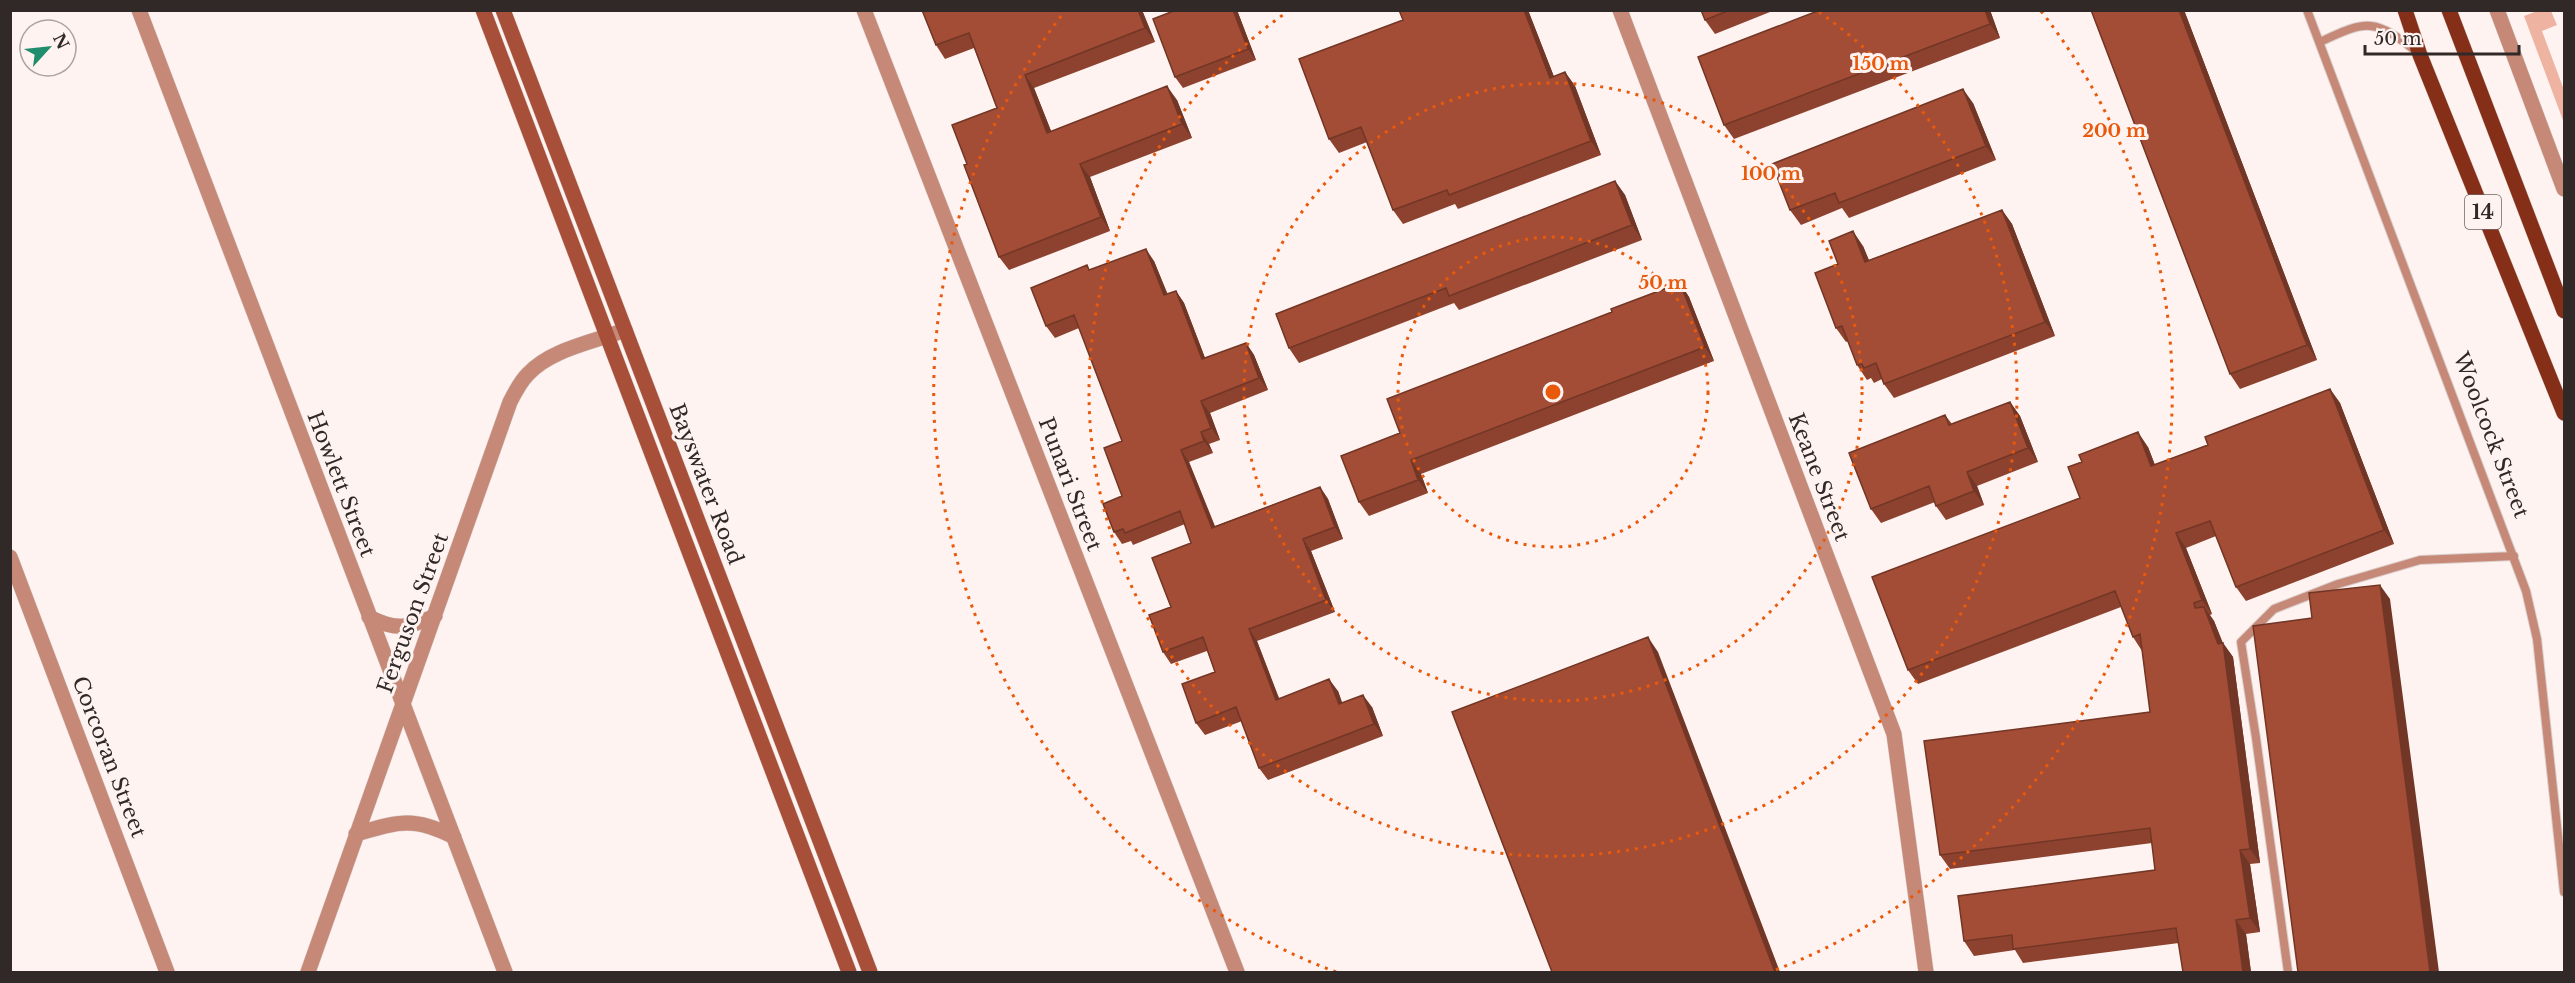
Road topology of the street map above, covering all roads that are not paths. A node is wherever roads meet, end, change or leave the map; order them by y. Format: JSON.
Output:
{"nodes":[{"id":1,"x":140,"y":10,"type":"edge"},
{"id":2,"x":483,"y":10,"type":"edge"},
{"id":3,"x":503,"y":10,"type":"edge"},
{"id":4,"x":864,"y":10,"type":"edge"},
{"id":5,"x":1620,"y":10,"type":"edge"},
{"id":6,"x":2307,"y":10,"type":"edge"},
{"id":7,"x":2405,"y":10,"type":"edge"},
{"id":8,"x":2449,"y":10,"type":"edge"},
{"id":9,"x":2497,"y":10,"type":"edge"},
{"id":10,"x":2320,"y":42,"type":"junction"},
{"id":11,"x":2420,"y":54,"type":"junction"},
{"id":12,"x":2565,"y":189,"type":"edge"},
{"id":13,"x":2565,"y":311,"type":"edge"},
{"id":14,"x":625,"y":330,"type":"junction"},
{"id":15,"x":607,"y":338,"type":"junction"},
{"id":16,"x":2565,"y":413,"type":"edge"},
{"id":17,"x":2514,"y":556,"type":"junction"},
{"id":18,"x":10,"y":557,"type":"edge"},
{"id":19,"x":435,"y":616,"type":"junction"},
{"id":20,"x":369,"y":617,"type":"junction"},
{"id":21,"x":403,"y":700,"type":"junction"},
{"id":22,"x":356,"y":834,"type":"junction"},
{"id":23,"x":454,"y":837,"type":"junction"},
{"id":24,"x":2565,"y":892,"type":"edge"},
{"id":25,"x":167,"y":972,"type":"edge"},
{"id":26,"x":308,"y":972,"type":"edge"},
{"id":27,"x":506,"y":972,"type":"edge"},
{"id":28,"x":849,"y":972,"type":"edge"},
{"id":29,"x":870,"y":972,"type":"edge"},
{"id":30,"x":1237,"y":972,"type":"edge"},
{"id":31,"x":1926,"y":972,"type":"edge"},
{"id":32,"x":2288,"y":972,"type":"edge"}],
"edges":[{"from":1,"to":20,"type":"street","name":"Howlett Street"},
{"from":2,"to":15,"type":"main road","name":"Bayswater Road"},
{"from":3,"to":14,"type":"main road","name":"Bayswater Road"},
{"from":4,"to":30,"type":"street","name":"Punari Street"},
{"from":5,"to":31,"type":"street","name":"Keane Street"},
{"from":6,"to":10,"type":"lane","name":"Woolcock Street"},
{"from":7,"to":11,"type":"main road","number":"14"},
{"from":8,"to":13,"type":"main road","number":"14"},
{"from":9,"to":12,"type":"street"},
{"from":10,"to":11,"type":"lane"},
{"from":10,"to":17,"type":"lane","name":"Woolcock Street"},
{"from":11,"to":16,"type":"main road","number":"14"},
{"from":14,"to":15,"type":"street","name":"Ferguson Street"},
{"from":14,"to":29,"type":"main road","name":"Bayswater Road"},
{"from":15,"to":19,"type":"street","name":"Ferguson Street"},
{"from":15,"to":28,"type":"main road","name":"Bayswater Road"},
{"from":17,"to":24,"type":"lane","name":"Woolcock Street"},
{"from":17,"to":32,"type":"lane"},
{"from":18,"to":25,"type":"street","name":"Corcoran Street"},
{"from":19,"to":20,"type":"street"},
{"from":19,"to":21,"type":"street","name":"Ferguson Street"},
{"from":20,"to":21,"type":"street","name":"Howlett Street"},
{"from":21,"to":22,"type":"street","name":"Ferguson Street"},
{"from":21,"to":23,"type":"street","name":"Howlett Street"},
{"from":22,"to":23,"type":"street"},
{"from":22,"to":26,"type":"street","name":"Ferguson Street"},
{"from":23,"to":27,"type":"street","name":"Howlett Street"}]}
